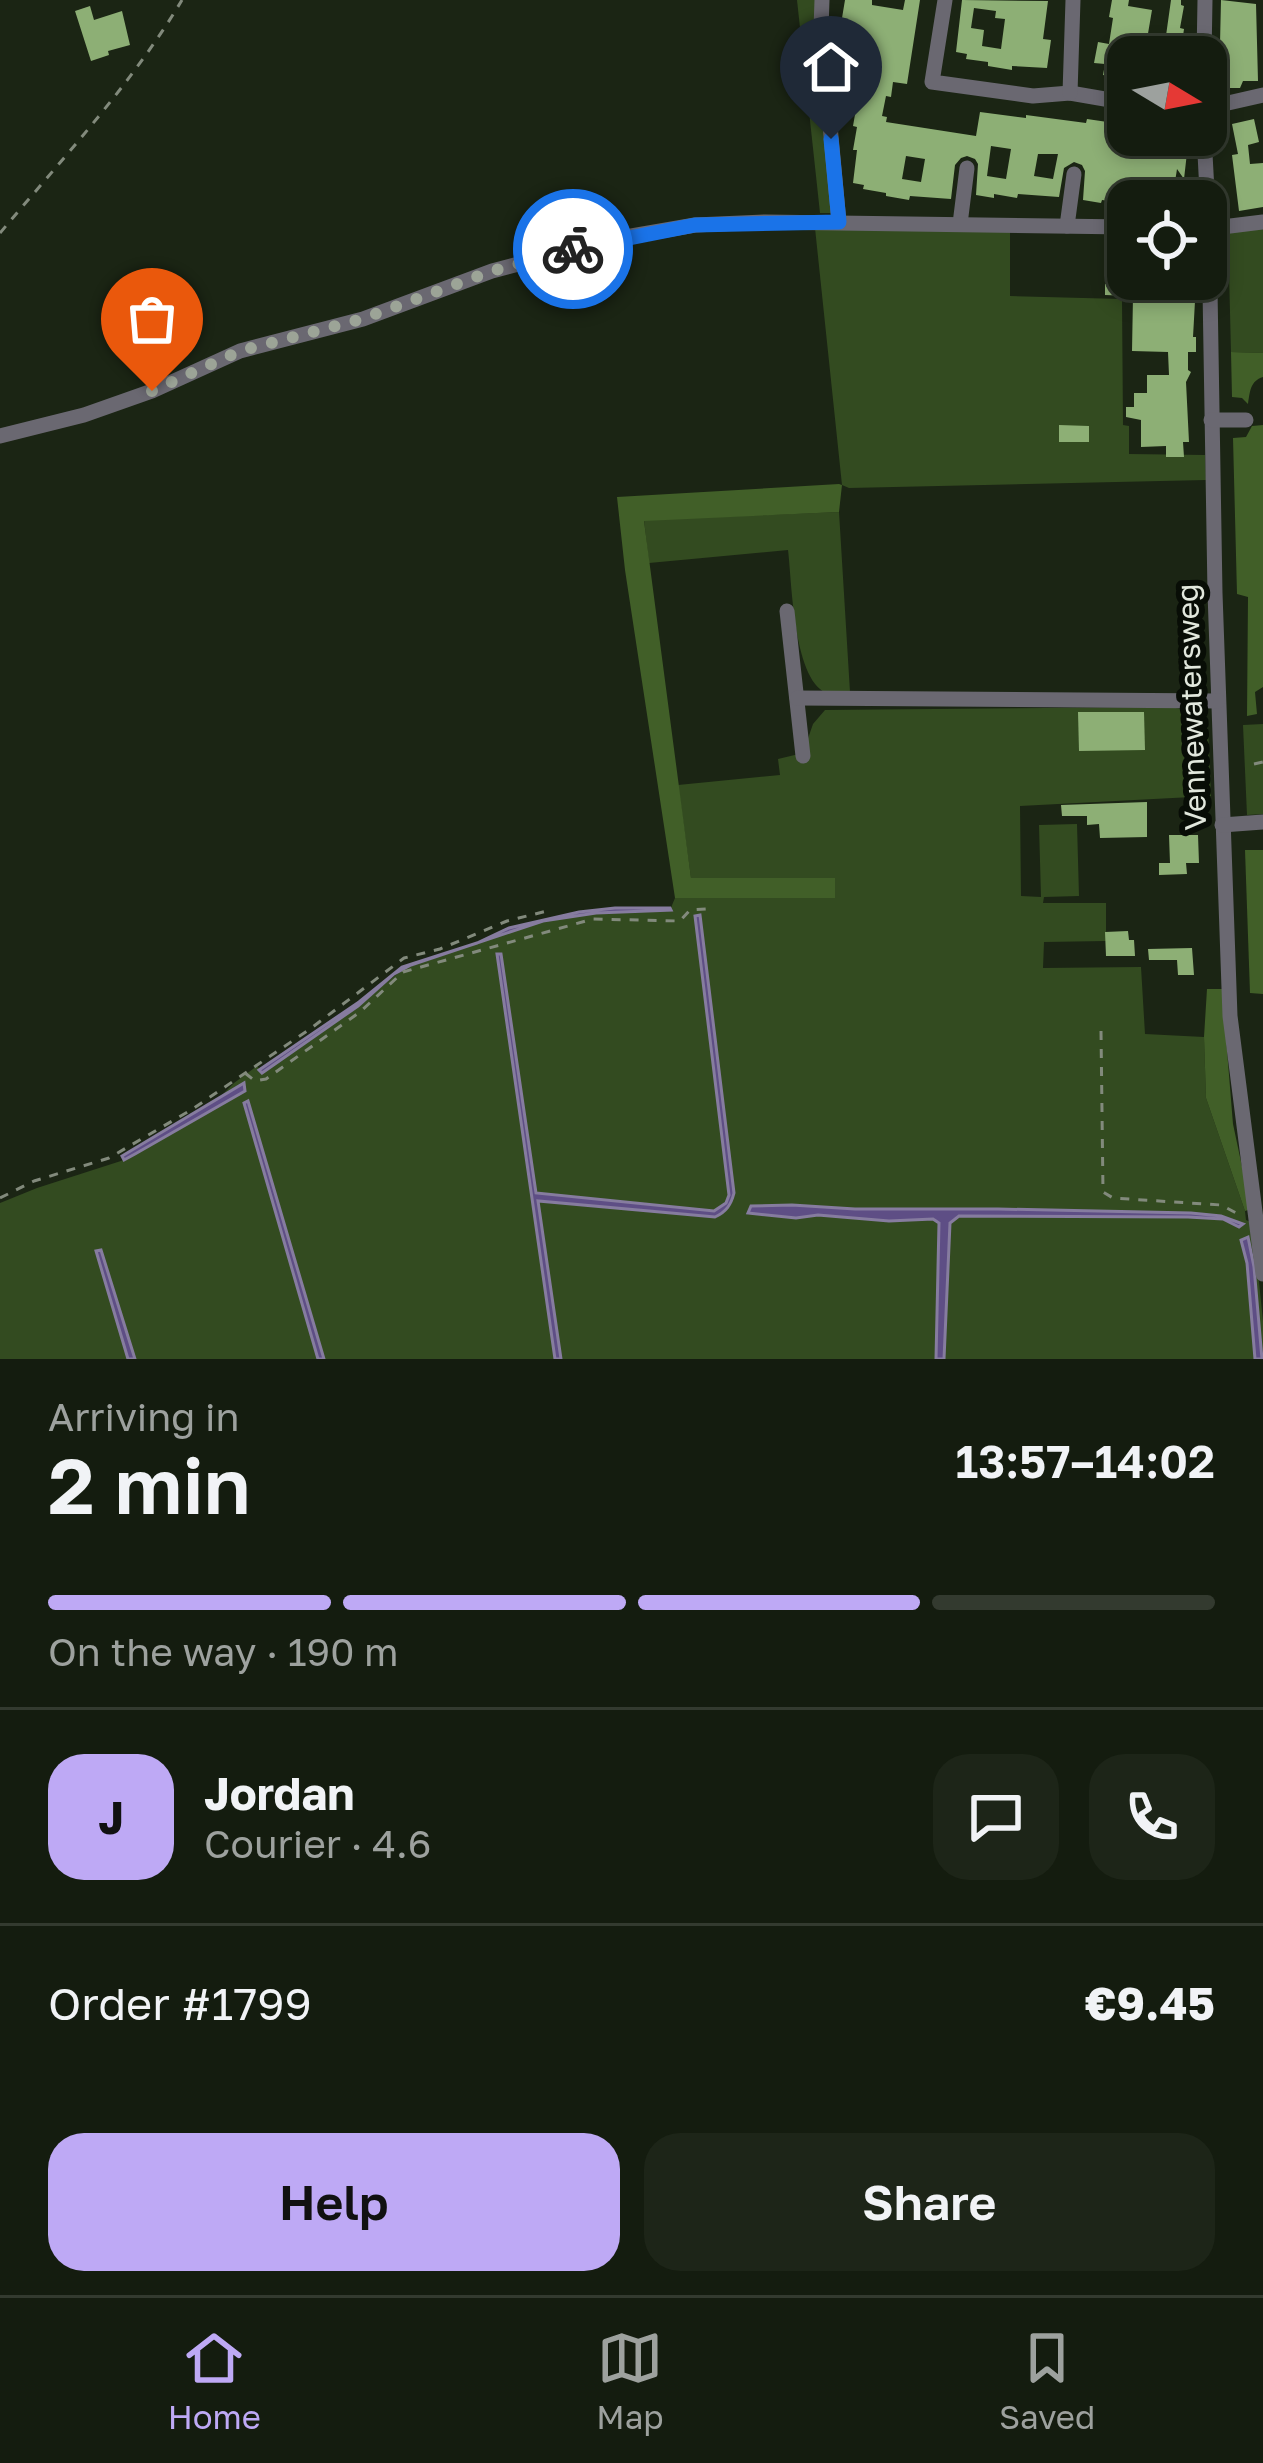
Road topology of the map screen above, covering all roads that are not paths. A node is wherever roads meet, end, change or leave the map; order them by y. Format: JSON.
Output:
{"nodes":[{"id":1,"x":821,"y":0,"type":"edge"},
{"id":2,"x":945,"y":0,"type":"edge"},
{"id":3,"x":1073,"y":0,"type":"edge"},
{"id":4,"x":1204,"y":0,"type":"edge"},
{"id":5,"x":1204,"y":36,"type":"edge"},
{"id":6,"x":1070,"y":93,"type":"junction"},
{"id":7,"x":1263,"y":95,"type":"edge"},
{"id":8,"x":1107,"y":99,"type":"edge"},
{"id":9,"x":1227,"y":103,"type":"edge"},
{"id":10,"x":968,"y":168,"type":"dead end"},
{"id":11,"x":1073,"y":174,"type":"dead end"},
{"id":12,"x":839,"y":222,"type":"junction"},
{"id":13,"x":1263,"y":222,"type":"edge"},
{"id":14,"x":960,"y":224,"type":"junction"},
{"id":15,"x":1067,"y":226,"type":"junction"},
{"id":16,"x":1227,"y":226,"type":"edge"},
{"id":17,"x":1107,"y":227,"type":"edge"},
{"id":18,"x":1208,"y":300,"type":"edge"},
{"id":19,"x":1211,"y":420,"type":"junction"},
{"id":20,"x":1254,"y":420,"type":"edge"},
{"id":21,"x":0,"y":436,"type":"edge"},
{"id":22,"x":787,"y":611,"type":"dead end"},
{"id":23,"x":797,"y":698,"type":"junction"},
{"id":24,"x":1218,"y":700,"type":"junction"},
{"id":25,"x":803,"y":755,"type":"dead end"},
{"id":26,"x":1263,"y":822,"type":"edge"},
{"id":27,"x":1222,"y":825,"type":"junction"},
{"id":28,"x":1263,"y":1274,"type":"edge"}],
"edges":[{"from":1,"to":12,"type":"street"},
{"from":2,"to":6,"type":"street"},
{"from":3,"to":6,"type":"street"},
{"from":4,"to":5,"type":"street"},
{"from":6,"to":8,"type":"street"},
{"from":7,"to":9,"type":"street"},
{"from":10,"to":14,"type":"street"},
{"from":11,"to":15,"type":"street"},
{"from":12,"to":14,"type":"street"},
{"from":12,"to":21,"type":"street"},
{"from":13,"to":16,"type":"street"},
{"from":14,"to":15,"type":"street"},
{"from":15,"to":17,"type":"street"},
{"from":18,"to":19,"type":"street","name":"Vennewatersweg"},
{"from":19,"to":20,"type":"street"},
{"from":19,"to":24,"type":"street","name":"Vennewatersweg"},
{"from":22,"to":23,"type":"street"},
{"from":23,"to":24,"type":"street"},
{"from":23,"to":25,"type":"street"},
{"from":24,"to":27,"type":"street","name":"Vennewatersweg"},
{"from":26,"to":27,"type":"street"},
{"from":27,"to":28,"type":"street","name":"Vennewatersweg"}]}
